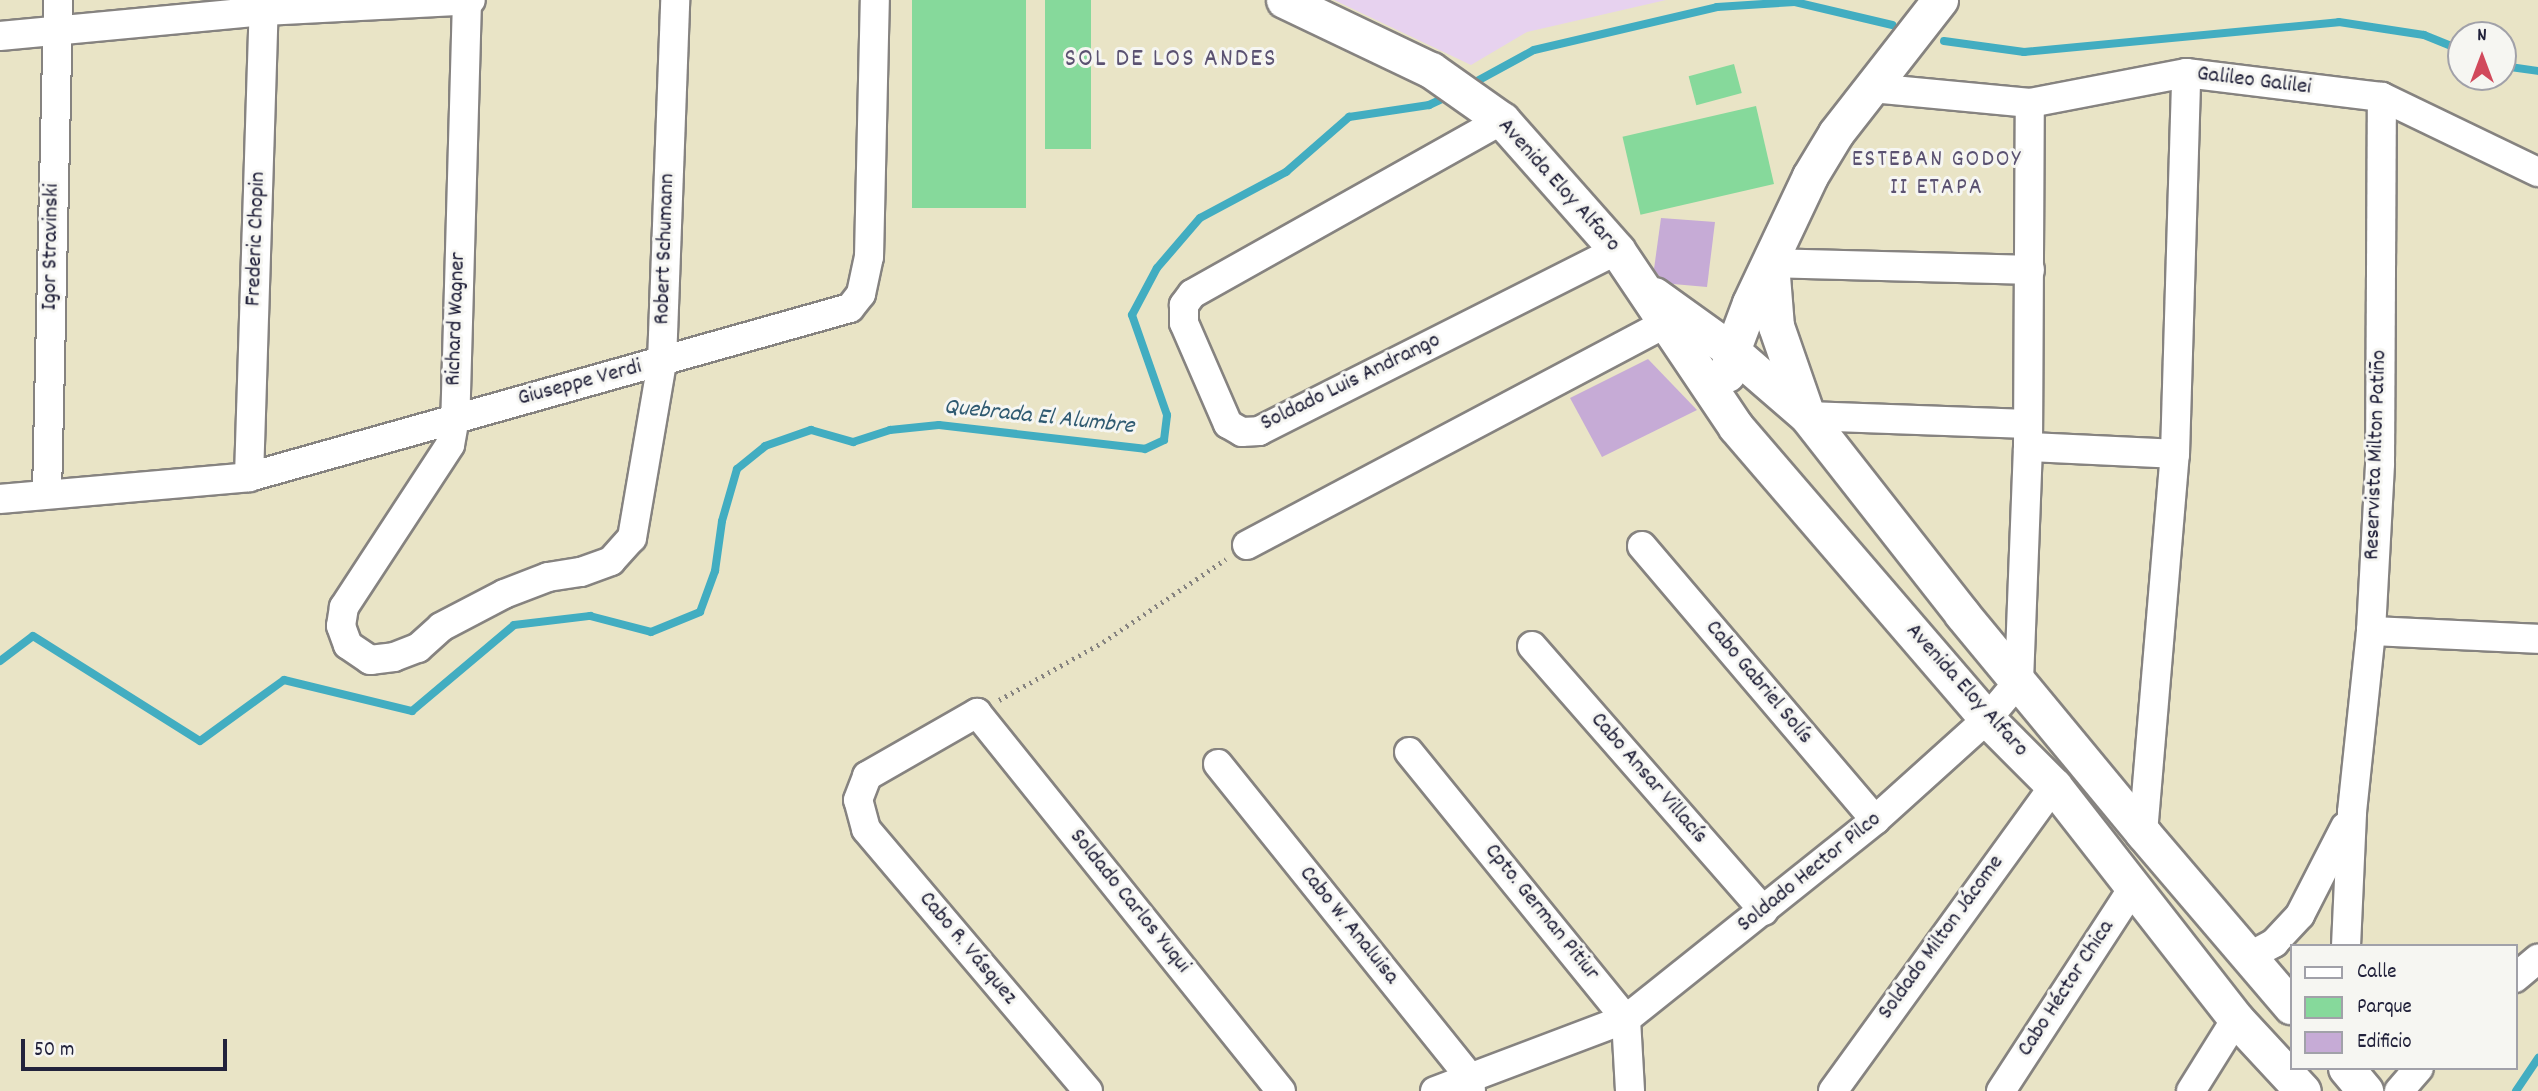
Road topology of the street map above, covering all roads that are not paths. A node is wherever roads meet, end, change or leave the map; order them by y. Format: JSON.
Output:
{"nodes":[{"id":1,"x":58,"y":0,"type":"edge"},
{"id":2,"x":468,"y":0,"type":"edge"},
{"id":3,"x":675,"y":0,"type":"edge"},
{"id":4,"x":875,"y":0,"type":"edge"},
{"id":5,"x":1284,"y":0,"type":"edge"},
{"id":6,"x":1940,"y":0,"type":"edge"},
{"id":7,"x":264,"y":6,"type":"edge"},
{"id":8,"x":57,"y":30,"type":"junction"},
{"id":9,"x":0,"y":36,"type":"edge"},
{"id":10,"x":2186,"y":73,"type":"junction"},
{"id":11,"x":1872,"y":88,"type":"junction"},
{"id":12,"x":2382,"y":97,"type":"junction"},
{"id":13,"x":2030,"y":103,"type":"junction"},
{"id":14,"x":1492,"y":113,"type":"junction"},
{"id":15,"x":2538,"y":172,"type":"edge"},
{"id":16,"x":1616,"y":250,"type":"junction"},
{"id":17,"x":1771,"y":263,"type":"junction"},
{"id":18,"x":2029,"y":270,"type":"junction"},
{"id":19,"x":1673,"y":320,"type":"junction"},
{"id":20,"x":1732,"y":351,"type":"junction"},
{"id":21,"x":663,"y":362,"type":"junction"},
{"id":22,"x":1807,"y":416,"type":"junction"},
{"id":23,"x":455,"y":417,"type":"junction"},
{"id":24,"x":1736,"y":427,"type":"junction"},
{"id":25,"x":2028,"y":436,"type":"junction"},
{"id":26,"x":2175,"y":454,"type":"junction"},
{"id":27,"x":249,"y":477,"type":"junction"},
{"id":28,"x":47,"y":494,"type":"junction"},
{"id":29,"x":0,"y":499,"type":"edge"},
{"id":30,"x":1247,"y":545,"type":"road end"},
{"id":31,"x":1642,"y":546,"type":"dead end"},
{"id":32,"x":344,"y":607,"type":"joint"},
{"id":33,"x":2371,"y":631,"type":"junction"},
{"id":34,"x":2538,"y":639,"type":"edge"},
{"id":35,"x":1532,"y":646,"type":"dead end"},
{"id":36,"x":2020,"y":681,"type":"junction"},
{"id":37,"x":1987,"y":719,"type":"junction"},
{"id":38,"x":1409,"y":752,"type":"dead end"},
{"id":39,"x":1218,"y":764,"type":"dead end"},
{"id":40,"x":2054,"y":786,"type":"junction"},
{"id":41,"x":858,"y":800,"type":"joint"},
{"id":42,"x":2352,"y":812,"type":"junction"},
{"id":43,"x":1875,"y":820,"type":"junction"},
{"id":44,"x":2143,"y":833,"type":"junction"},
{"id":45,"x":2133,"y":888,"type":"junction"},
{"id":46,"x":1764,"y":911,"type":"junction"},
{"id":47,"x":2346,"y":944,"type":"edge"},
{"id":48,"x":2248,"y":957,"type":"junction"},
{"id":49,"x":2538,"y":959,"type":"edge"},
{"id":50,"x":2517,"y":976,"type":"edge"},
{"id":51,"x":2290,"y":1005,"type":"edge"},
{"id":52,"x":1626,"y":1019,"type":"junction"},
{"id":53,"x":2236,"y":1019,"type":"junction"},
{"id":54,"x":2348,"y":1070,"type":"edge"},
{"id":55,"x":2417,"y":1070,"type":"edge"},
{"id":56,"x":1470,"y":1084,"type":"edge"},
{"id":57,"x":1088,"y":1091,"type":"edge"},
{"id":58,"x":1281,"y":1091,"type":"edge"},
{"id":59,"x":1435,"y":1091,"type":"edge"},
{"id":60,"x":1630,"y":1091,"type":"edge"},
{"id":61,"x":1833,"y":1091,"type":"edge"},
{"id":62,"x":2001,"y":1091,"type":"edge"},
{"id":63,"x":2191,"y":1091,"type":"edge"},
{"id":64,"x":2303,"y":1091,"type":"edge"},
{"id":65,"x":2365,"y":1091,"type":"edge"},
{"id":66,"x":2399,"y":1091,"type":"edge"}],
"edges":[{"from":1,"to":8,"type":"street","name":"Igor Stravinski"},
{"from":2,"to":7,"type":"street"},
{"from":2,"to":23,"type":"street","name":"Richard Wagner"},
{"from":3,"to":21,"type":"street","name":"Robert Schumann"},
{"from":4,"to":21,"type":"street","name":"Giuseppe Verdi"},
{"from":5,"to":14,"type":"street","name":"Avenida Eloy Alfaro"},
{"from":6,"to":11,"type":"street"},
{"from":7,"to":8,"type":"street"},
{"from":7,"to":27,"type":"street","name":"Frederic Chopin"},
{"from":8,"to":9,"type":"street"},
{"from":8,"to":28,"type":"street","name":"Igor Stravinski"},
{"from":10,"to":12,"type":"street","name":"Galileo Galilei"},
{"from":10,"to":13,"type":"street","name":"Galileo Galilei"},
{"from":10,"to":26,"type":"street"},
{"from":11,"to":13,"type":"street","name":"Galileo Galilei"},
{"from":11,"to":17,"type":"street"},
{"from":12,"to":15,"type":"street","name":"Galileo Galilei"},
{"from":12,"to":33,"type":"street","name":"Reservista Milton Patiño"},
{"from":13,"to":18,"type":"street"},
{"from":14,"to":16,"type":"street","name":"Avenida Eloy Alfaro"},
{"from":14,"to":16,"type":"street","name":"Soldado Luis Andrango"},
{"from":16,"to":19,"type":"street","name":"Avenida Eloy Alfaro"},
{"from":17,"to":18,"type":"street"},
{"from":17,"to":20,"type":"street"},
{"from":17,"to":22,"type":"street"},
{"from":18,"to":25,"type":"street"},
{"from":19,"to":20,"type":"street","name":"Avenida Eloy Alfaro"},
{"from":19,"to":24,"type":"street","name":"Avenida Eloy Alfaro"},
{"from":19,"to":30,"type":"street"},
{"from":20,"to":22,"type":"street","name":"Avenida Eloy Alfaro"},
{"from":20,"to":24,"type":"street"},
{"from":21,"to":23,"type":"street","name":"Giuseppe Verdi"},
{"from":21,"to":32,"type":"street","name":"Robert Schumann"},
{"from":22,"to":25,"type":"street"},
{"from":22,"to":36,"type":"street","name":"Avenida Eloy Alfaro"},
{"from":23,"to":27,"type":"street","name":"Giuseppe Verdi"},
{"from":23,"to":32,"type":"street","name":"Richard Wagner"},
{"from":24,"to":37,"type":"street","name":"Avenida Eloy Alfaro"},
{"from":25,"to":26,"type":"street"},
{"from":25,"to":36,"type":"street"},
{"from":26,"to":44,"type":"street"},
{"from":27,"to":28,"type":"street","name":"Giuseppe Verdi"},
{"from":28,"to":29,"type":"street","name":"Giuseppe Verdi"},
{"from":31,"to":43,"type":"street","name":"Cabo Gabriel Solís"},
{"from":33,"to":34,"type":"street"},
{"from":33,"to":42,"type":"street","name":"Reservista Milton Patiño"},
{"from":35,"to":46,"type":"street","name":"Cabo Ansar Villacís"},
{"from":36,"to":37,"type":"street","name":"Soldado Hector Pilco"},
{"from":36,"to":44,"type":"street","name":"Avenida Eloy Alfaro"},
{"from":37,"to":40,"type":"street","name":"Avenida Eloy Alfaro"},
{"from":37,"to":43,"type":"street","name":"Soldado Hector Pilco"},
{"from":38,"to":52,"type":"street","name":"Cpto. German Pitiur"},
{"from":39,"to":56,"type":"street","name":"Cabo W. Analuisa"},
{"from":40,"to":45,"type":"street","name":"Avenida Eloy Alfaro"},
{"from":40,"to":61,"type":"street","name":"Soldado Milton Jácome"},
{"from":41,"to":57,"type":"street","name":"Cabo R. Vásquez"},
{"from":41,"to":58,"type":"street","name":"Soldado Carlos Yuqui"},
{"from":42,"to":47,"type":"street","name":"Reservista Milton Patiño"},
{"from":42,"to":48,"type":"street","name":"Reservista Milton Patiño"},
{"from":43,"to":46,"type":"street","name":"Soldado Hector Pilco"},
{"from":44,"to":48,"type":"street","name":"Avenida Eloy Alfaro"},
{"from":45,"to":53,"type":"street","name":"Avenida Eloy Alfaro"},
{"from":45,"to":62,"type":"street","name":"Cabo Héctor Chica"},
{"from":46,"to":52,"type":"street","name":"Soldado Hector Pilco"},
{"from":48,"to":51,"type":"street","name":"Avenida Eloy Alfaro"},
{"from":49,"to":50,"type":"street"},
{"from":52,"to":56,"type":"street","name":"Soldado Hector Pilco"},
{"from":52,"to":60,"type":"street"},
{"from":53,"to":63,"type":"street"},
{"from":53,"to":64,"type":"street","name":"Avenida Eloy Alfaro"},
{"from":54,"to":65,"type":"street"},
{"from":55,"to":66,"type":"street"},
{"from":56,"to":59,"type":"street","name":"Soldado Hector Pilco"}]}
